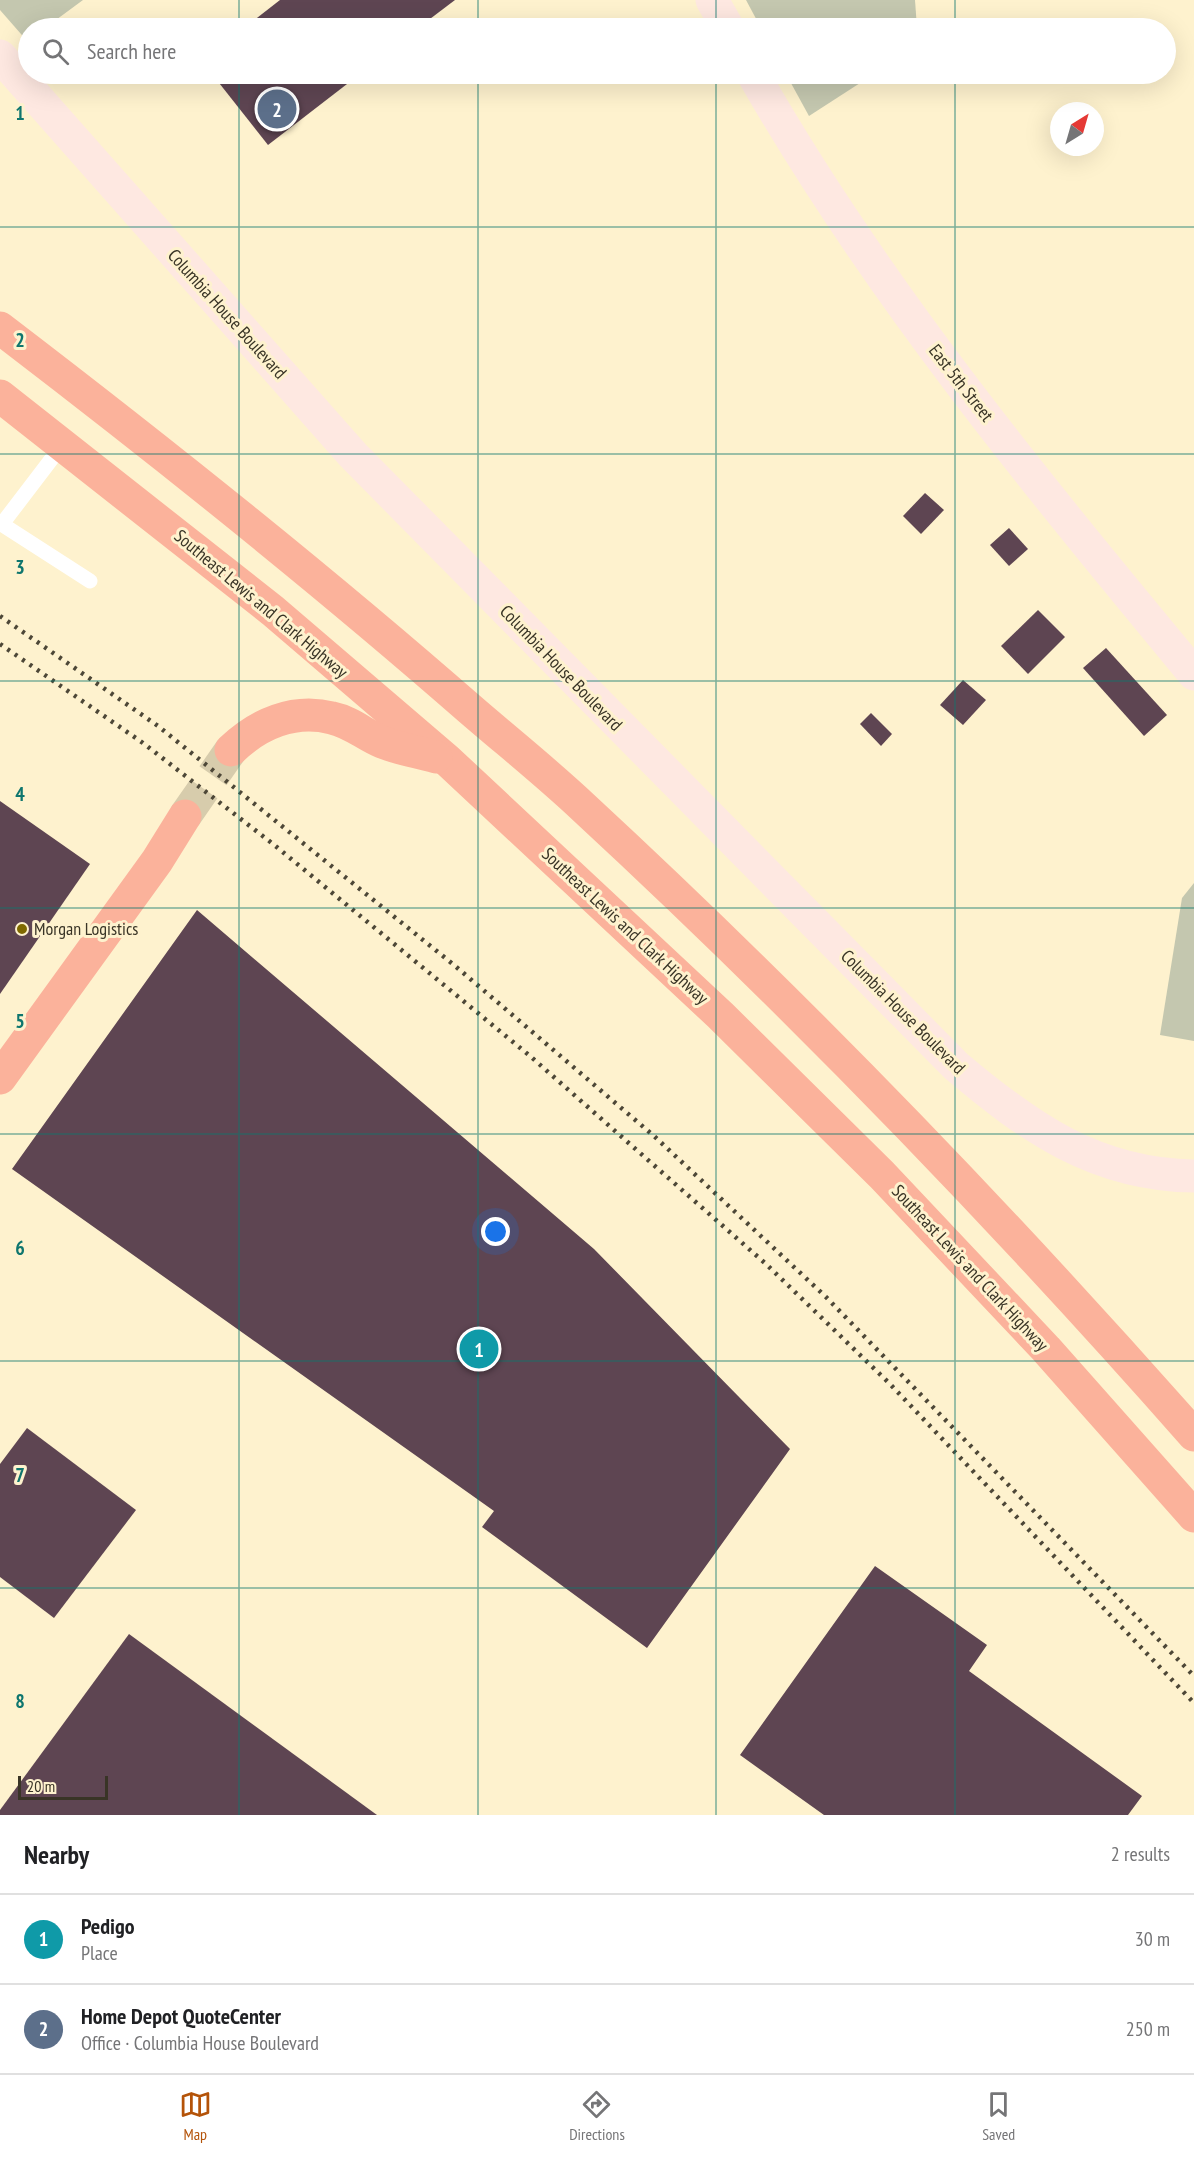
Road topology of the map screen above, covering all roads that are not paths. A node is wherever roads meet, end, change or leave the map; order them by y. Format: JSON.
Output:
{"nodes":[{"id":1,"x":711,"y":0,"type":"edge"},
{"id":2,"x":722,"y":18,"type":"edge"},
{"id":3,"x":0,"y":56,"type":"edge"},
{"id":4,"x":18,"y":76,"type":"edge"},
{"id":5,"x":25,"y":84,"type":"edge"},
{"id":6,"x":759,"y":84,"type":"edge"},
{"id":7,"x":0,"y":328,"type":"edge"},
{"id":8,"x":0,"y":396,"type":"edge"},
{"id":9,"x":63,"y":444,"type":"junction"},
{"id":10,"x":1,"y":524,"type":"edge"},
{"id":11,"x":90,"y":581,"type":"dead end"},
{"id":12,"x":1194,"y":674,"type":"edge"},
{"id":13,"x":231,"y":750,"type":"tunnel mouth"},
{"id":14,"x":447,"y":760,"type":"junction"},
{"id":15,"x":185,"y":816,"type":"tunnel mouth"},
{"id":16,"x":0,"y":1078,"type":"edge"},
{"id":17,"x":1194,"y":1176,"type":"edge"},
{"id":18,"x":1194,"y":1436,"type":"edge"},
{"id":19,"x":1194,"y":1516,"type":"edge"}],
"edges":[{"from":1,"to":2,"type":"street"},
{"from":3,"to":4,"type":"street","name":"Columbia House Boulevard"},
{"from":5,"to":17,"type":"street","name":"Columbia House Boulevard"},
{"from":6,"to":12,"type":"street","name":"East 5th Street"},
{"from":7,"to":18,"type":"highway"},
{"from":8,"to":9,"type":"highway","name":"Southeast Lewis and Clark Highway"},
{"from":9,"to":10,"type":"lane"},
{"from":9,"to":14,"type":"highway","name":"Southeast Lewis and Clark Highway"},
{"from":10,"to":11,"type":"lane"},
{"from":13,"to":14,"type":"highway"},
{"from":14,"to":19,"type":"highway","name":"Southeast Lewis and Clark Highway"},
{"from":15,"to":16,"type":"highway"}]}
